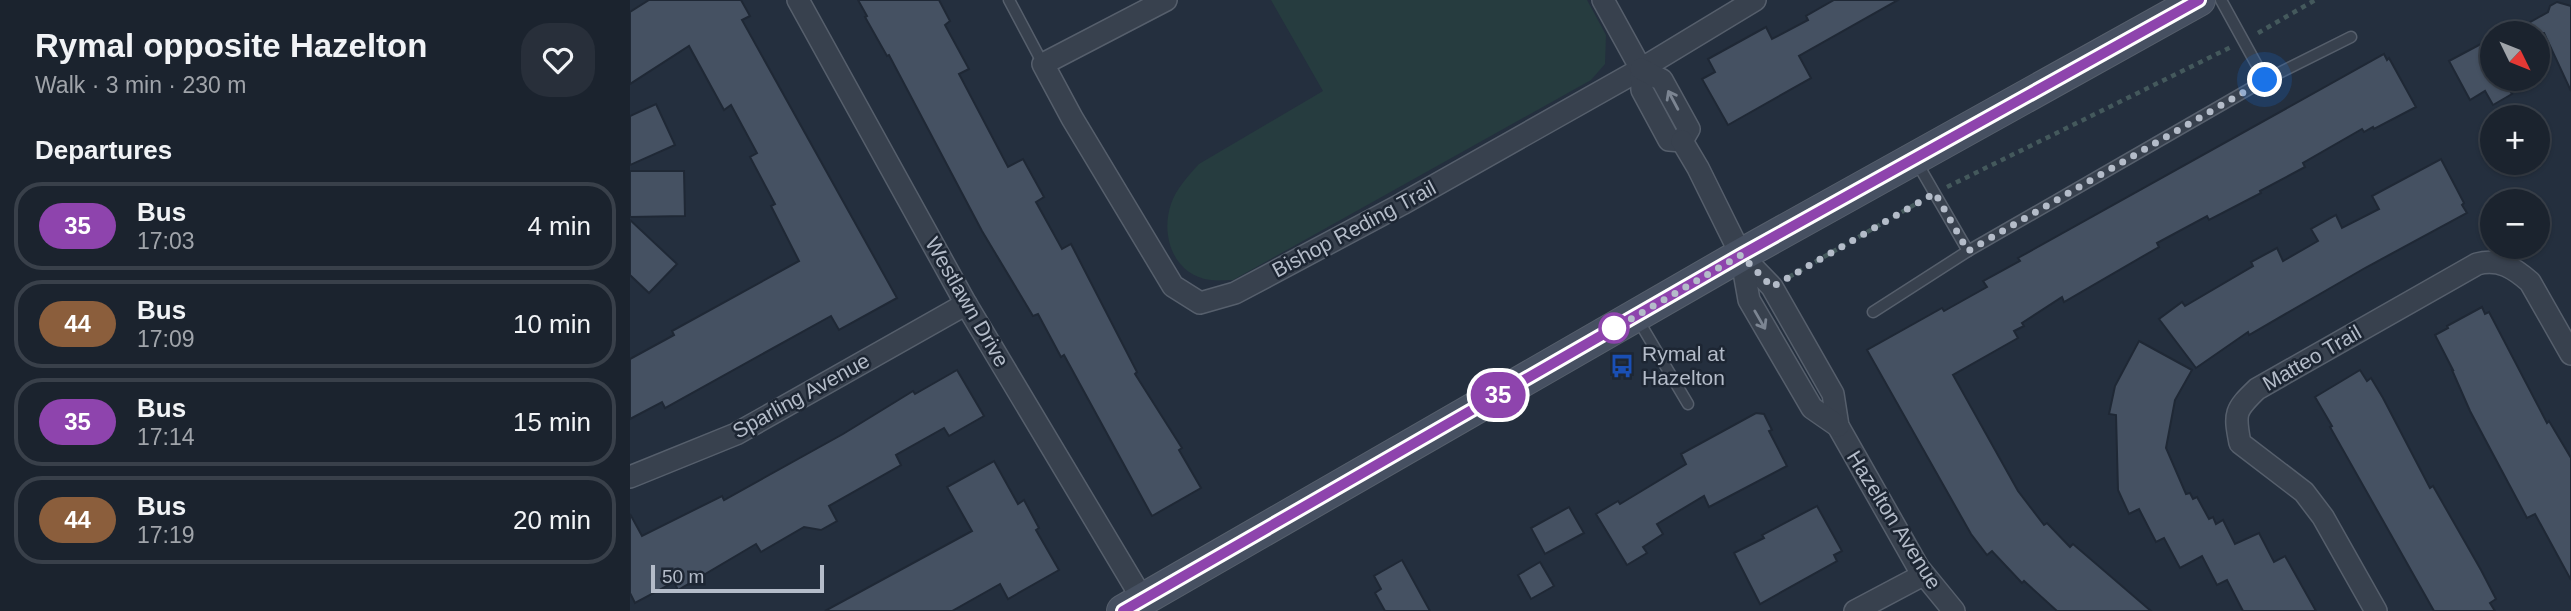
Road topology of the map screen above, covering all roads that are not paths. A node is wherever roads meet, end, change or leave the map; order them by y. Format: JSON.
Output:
{"nodes":[{"id":1,"x":798,"y":0,"type":"edge"},
{"id":2,"x":1009,"y":0,"type":"edge"},
{"id":3,"x":1166,"y":0,"type":"edge"},
{"id":4,"x":1604,"y":0,"type":"edge"},
{"id":5,"x":1755,"y":0,"type":"edge"},
{"id":6,"x":2199,"y":0,"type":"edge"},
{"id":7,"x":2221,"y":0,"type":"edge"},
{"id":8,"x":2351,"y":37,"type":"dead end"},
{"id":9,"x":1043,"y":64,"type":"junction"},
{"id":10,"x":1641,"y":69,"type":"junction"},
{"id":11,"x":2265,"y":80,"type":"junction"},
{"id":12,"x":1915,"y":159,"type":"junction"},
{"id":13,"x":1968,"y":251,"type":"junction"},
{"id":14,"x":1741,"y":255,"type":"junction"},
{"id":15,"x":966,"y":304,"type":"junction"},
{"id":16,"x":1873,"y":312,"type":"dead end"},
{"id":17,"x":1635,"y":316,"type":"junction"},
{"id":18,"x":2571,"y":354,"type":"edge"},
{"id":19,"x":1688,"y":404,"type":"dead end"},
{"id":20,"x":1838,"y":426,"type":"junction"},
{"id":21,"x":630,"y":477,"type":"edge"},
{"id":22,"x":1923,"y":575,"type":"junction"},
{"id":23,"x":1133,"y":606,"type":"edge"},
{"id":24,"x":1855,"y":611,"type":"edge"},
{"id":25,"x":1954,"y":611,"type":"edge"},
{"id":26,"x":2376,"y":611,"type":"edge"}],
"edges":[{"from":1,"to":15,"type":"street","name":"Westlawn Drive"},
{"from":2,"to":9,"type":"lane"},
{"from":3,"to":9,"type":"street"},
{"from":4,"to":10,"type":"street"},
{"from":5,"to":10,"type":"street","name":"Bishop Reding Trail"},
{"from":6,"to":12,"type":"main road"},
{"from":7,"to":11,"type":"lane"},
{"from":8,"to":11,"type":"lane"},
{"from":9,"to":10,"type":"street","name":"Bishop Reding Trail"},
{"from":10,"to":14,"type":"street"},
{"from":11,"to":13,"type":"lane"},
{"from":12,"to":13,"type":"lane"},
{"from":12,"to":14,"type":"main road"},
{"from":13,"to":16,"type":"lane"},
{"from":14,"to":17,"type":"main road"},
{"from":14,"to":20,"type":"street","name":"Hazelton Avenue"},
{"from":14,"to":20,"type":"street","name":"Hazelton Avenue","one_way":true},
{"from":15,"to":21,"type":"street","name":"Sparling Avenue"},
{"from":15,"to":23,"type":"street","name":"Westlawn Drive"},
{"from":17,"to":19,"type":"lane"},
{"from":17,"to":23,"type":"main road"},
{"from":18,"to":26,"type":"street","name":"Matteo Trail"},
{"from":20,"to":22,"type":"street","name":"Hazelton Avenue"},
{"from":22,"to":24,"type":"street"},
{"from":22,"to":25,"type":"street","name":"Hazelton Avenue"}]}
